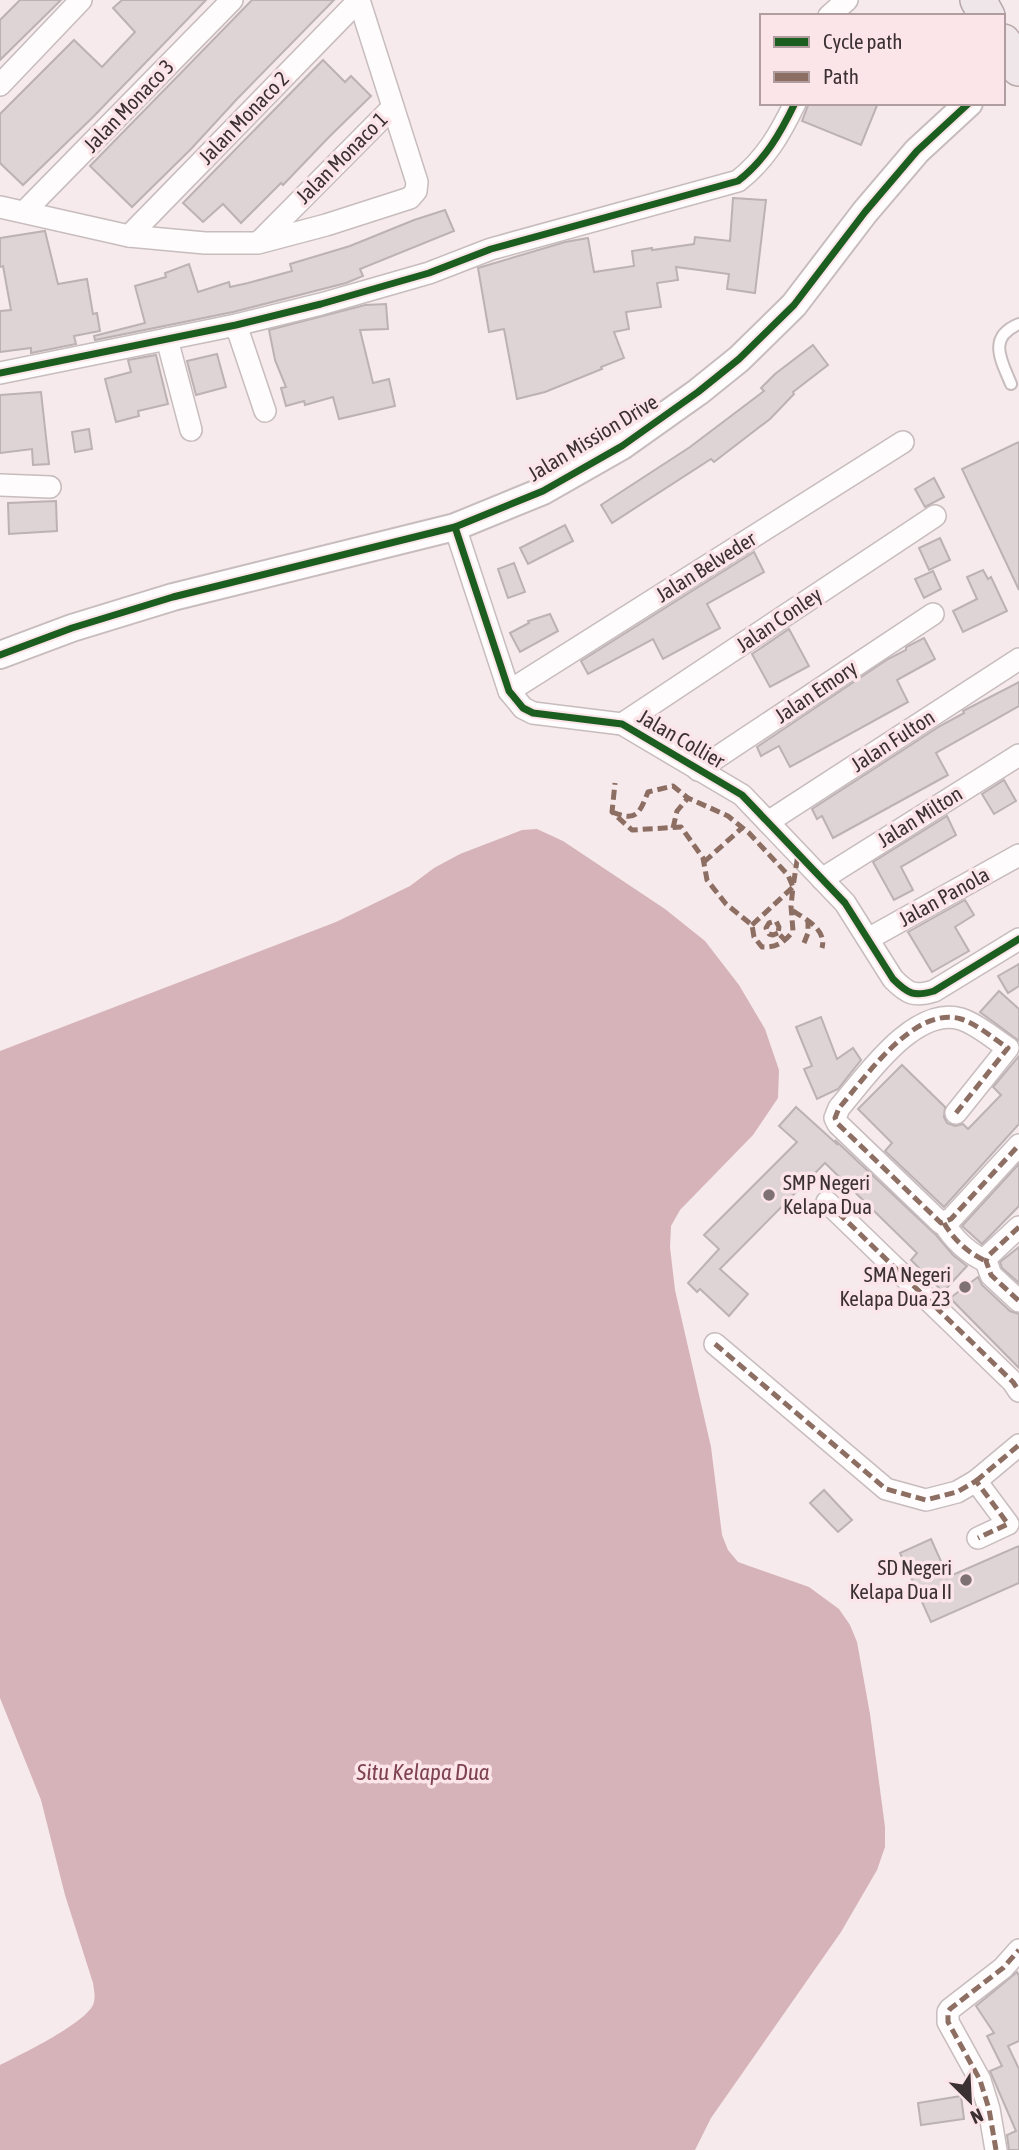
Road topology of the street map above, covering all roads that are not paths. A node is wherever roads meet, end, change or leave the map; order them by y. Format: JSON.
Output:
{"nodes":[{"id":1,"x":80,"y":0,"type":"edge"},
{"id":2,"x":232,"y":0,"type":"edge"},
{"id":3,"x":359,"y":0,"type":"edge"},
{"id":4,"x":847,"y":0,"type":"edge"},
{"id":5,"x":831,"y":14,"type":"edge"},
{"id":6,"x":0,"y":85,"type":"edge"},
{"id":7,"x":794,"y":105,"type":"edge"},
{"id":8,"x":967,"y":105,"type":"edge"},
{"id":9,"x":393,"y":107,"type":"junction"},
{"id":10,"x":0,"y":207,"type":"edge"},
{"id":11,"x":25,"y":211,"type":"junction"},
{"id":12,"x":129,"y":236,"type":"junction"},
{"id":13,"x":258,"y":243,"type":"junction"},
{"id":14,"x":1019,"y":324,"type":"edge"},
{"id":15,"x":236,"y":325,"type":"junction"},
{"id":16,"x":167,"y":339,"type":"junction"},
{"id":17,"x":0,"y":373,"type":"edge"},
{"id":18,"x":1011,"y":384,"type":"dead end"},
{"id":19,"x":265,"y":411,"type":"dead end"},
{"id":20,"x":191,"y":430,"type":"dead end"},
{"id":21,"x":903,"y":442,"type":"dead end"},
{"id":22,"x":0,"y":485,"type":"edge"},
{"id":23,"x":50,"y":487,"type":"dead end"},
{"id":24,"x":935,"y":516,"type":"dead end"},
{"id":25,"x":455,"y":527,"type":"junction"},
{"id":26,"x":933,"y":614,"type":"dead end"},
{"id":27,"x":0,"y":655,"type":"edge"},
{"id":28,"x":1019,"y":659,"type":"edge"},
{"id":29,"x":509,"y":691,"type":"junction"},
{"id":30,"x":622,"y":724,"type":"junction"},
{"id":31,"x":1019,"y":755,"type":"edge"},
{"id":32,"x":698,"y":770,"type":"junction"},
{"id":33,"x":768,"y":822,"type":"junction"},
{"id":34,"x":1019,"y":855,"type":"edge"},
{"id":35,"x":822,"y":879,"type":"junction"},
{"id":36,"x":868,"y":939,"type":"junction"},
{"id":37,"x":1019,"y":939,"type":"edge"},
{"id":38,"x":956,"y":1113,"type":"dead end"},
{"id":39,"x":1019,"y":1145,"type":"edge"},
{"id":40,"x":827,"y":1202,"type":"dead end"},
{"id":41,"x":944,"y":1223,"type":"junction"},
{"id":42,"x":1019,"y":1227,"type":"edge"},
{"id":43,"x":986,"y":1261,"type":"junction"},
{"id":44,"x":1019,"y":1301,"type":"edge"},
{"id":45,"x":715,"y":1344,"type":"dead end"},
{"id":46,"x":1019,"y":1391,"type":"edge"},
{"id":47,"x":1019,"y":1446,"type":"edge"},
{"id":48,"x":976,"y":1480,"type":"junction"},
{"id":49,"x":978,"y":1538,"type":"dead end"},
{"id":50,"x":1019,"y":1950,"type":"edge"},
{"id":51,"x":996,"y":2150,"type":"edge"}],
"edges":[{"from":1,"to":6,"type":"street"},
{"from":2,"to":11,"type":"street","name":"Jalan Monaco 3"},
{"from":3,"to":9,"type":"street"},
{"from":3,"to":12,"type":"street","name":"Jalan Monaco 2"},
{"from":4,"to":5,"type":"street"},
{"from":7,"to":15,"type":"street"},
{"from":8,"to":25,"type":"street","name":"Jalan Mission Drive"},
{"from":9,"to":13,"type":"street","name":"Jalan Monaco 1"},
{"from":9,"to":13,"type":"street","name":"Jalan Monaco 1"},
{"from":10,"to":11,"type":"street"},
{"from":11,"to":12,"type":"street"},
{"from":12,"to":13,"type":"street"},
{"from":14,"to":18,"type":"lane"},
{"from":15,"to":16,"type":"street"},
{"from":15,"to":19,"type":"street"},
{"from":16,"to":17,"type":"street"},
{"from":16,"to":20,"type":"street"},
{"from":21,"to":29,"type":"street","name":"Jalan Belveder"},
{"from":22,"to":23,"type":"street"},
{"from":24,"to":30,"type":"street","name":"Jalan Conley"},
{"from":25,"to":27,"type":"street","name":"Jalan Mission Drive"},
{"from":25,"to":29,"type":"street"},
{"from":26,"to":32,"type":"street","name":"Jalan Emory"},
{"from":28,"to":33,"type":"street","name":"Jalan Fulton"},
{"from":29,"to":30,"type":"street","name":"Jalan Collier"},
{"from":30,"to":32,"type":"street","name":"Jalan Collier"},
{"from":31,"to":35,"type":"street","name":"Jalan Milton"},
{"from":32,"to":33,"type":"street","name":"Jalan Collier"},
{"from":33,"to":35,"type":"street","name":"Jalan Collier"},
{"from":34,"to":36,"type":"street","name":"Jalan Panola"},
{"from":35,"to":36,"type":"street","name":"Jalan Collier"},
{"from":36,"to":37,"type":"street","name":"Jalan Collier"},
{"from":38,"to":41,"type":"street"},
{"from":39,"to":41,"type":"street"},
{"from":40,"to":46,"type":"street"},
{"from":41,"to":43,"type":"street"},
{"from":42,"to":43,"type":"street"},
{"from":43,"to":44,"type":"street"},
{"from":45,"to":48,"type":"street"},
{"from":47,"to":48,"type":"street"},
{"from":48,"to":49,"type":"street"},
{"from":50,"to":51,"type":"street"}]}
